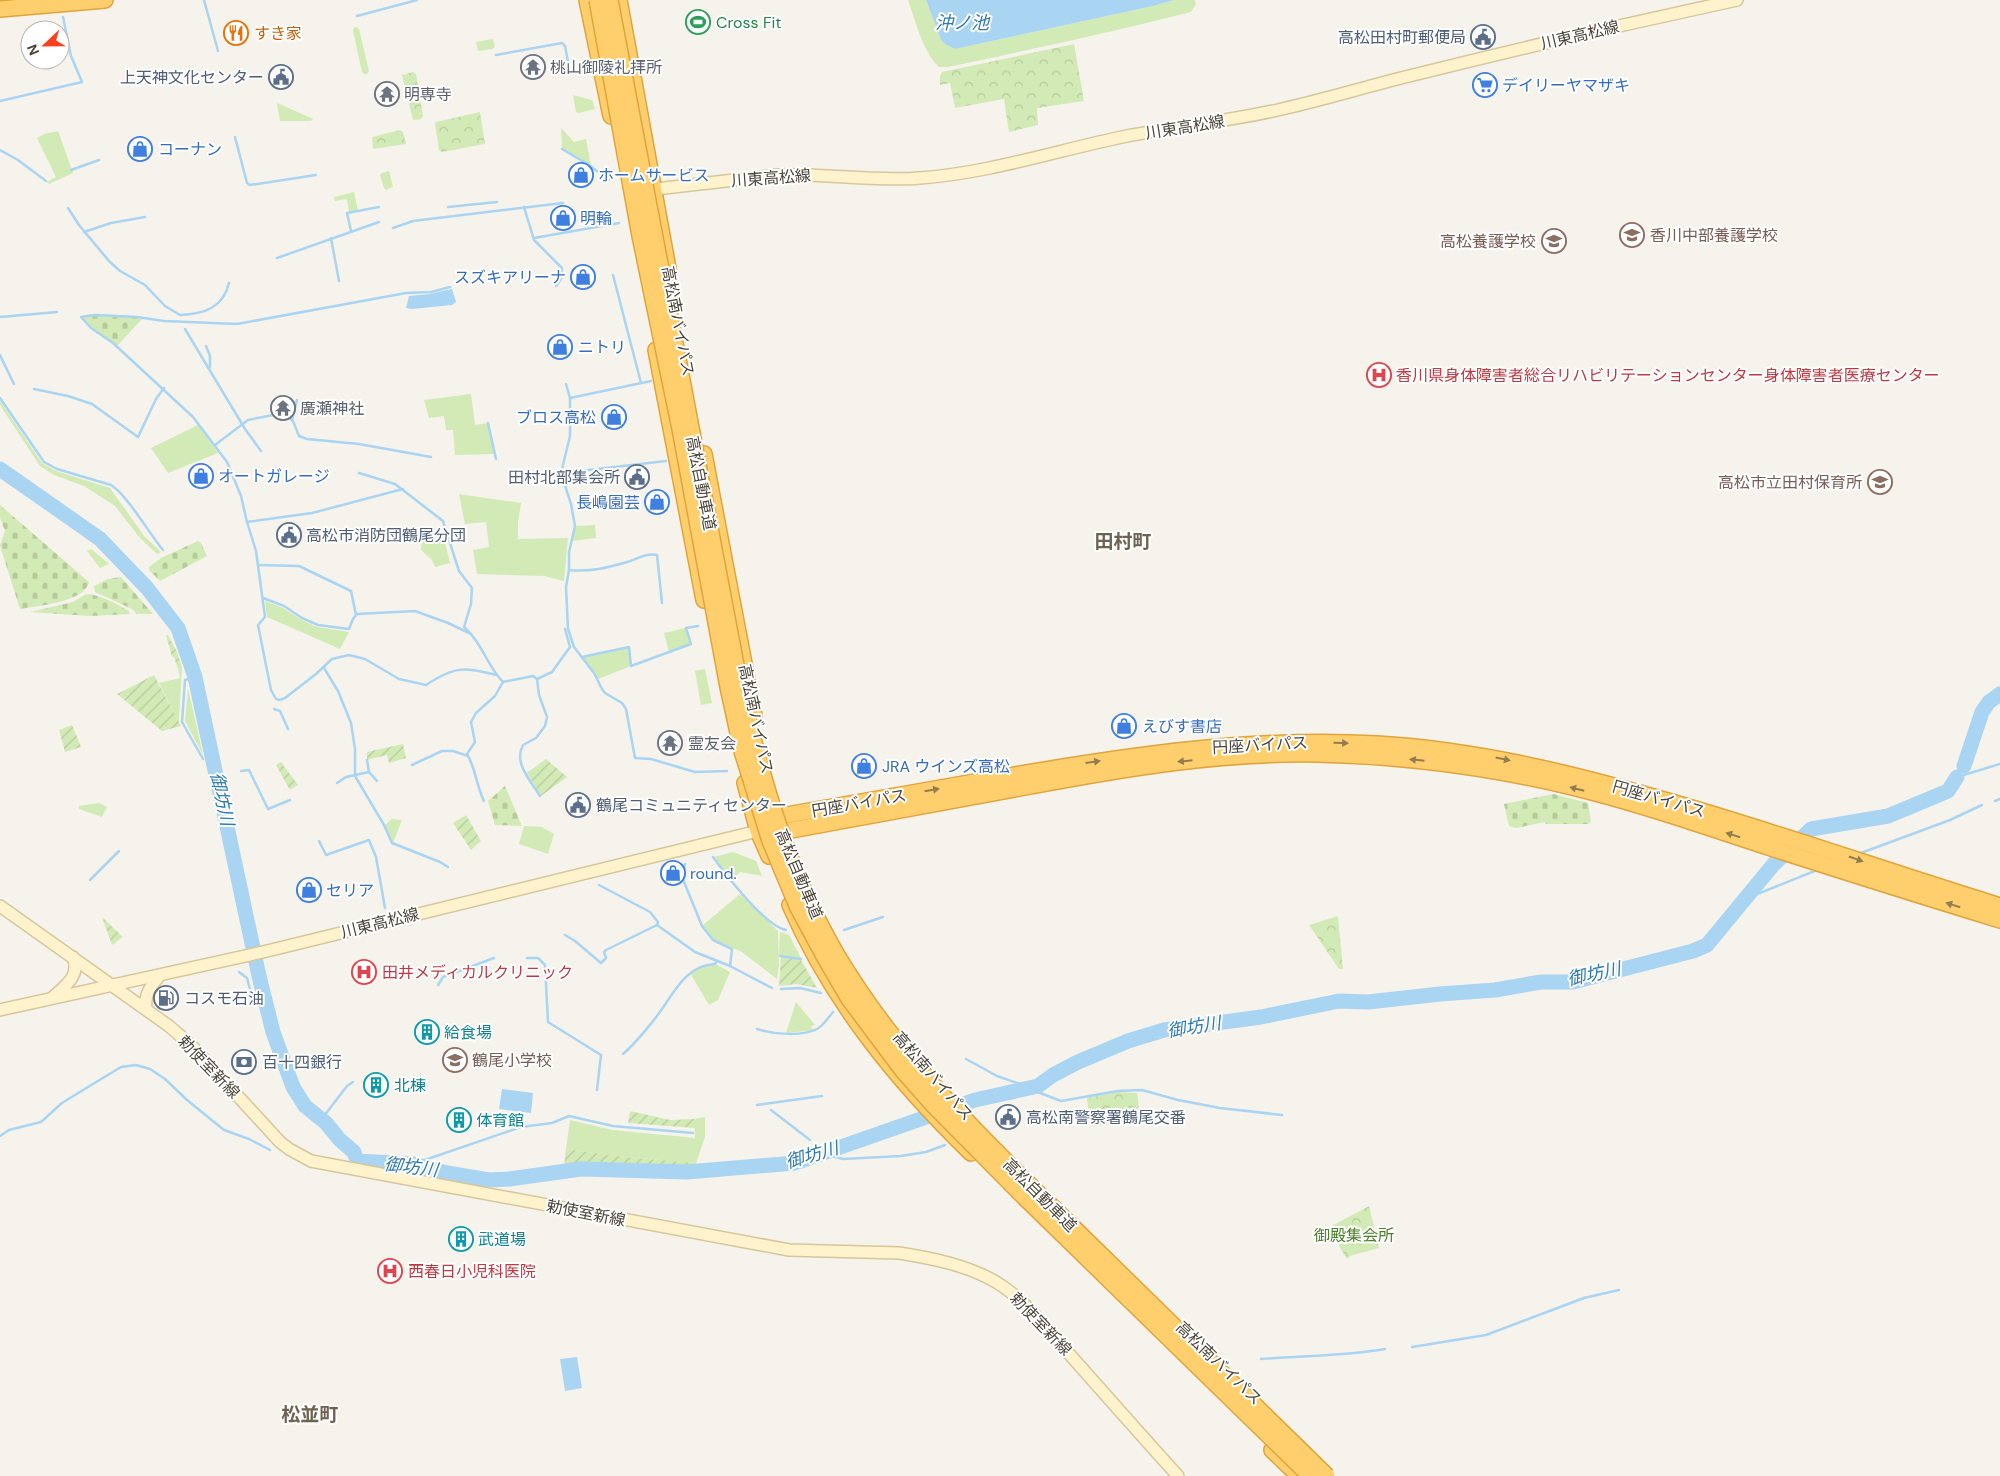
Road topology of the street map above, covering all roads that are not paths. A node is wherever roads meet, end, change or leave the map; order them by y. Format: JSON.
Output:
{"nodes":[{"id":1,"x":105,"y":0,"type":"edge"},
{"id":2,"x":1737,"y":0,"type":"edge"},
{"id":3,"x":614,"y":2,"type":"edge"},
{"id":4,"x":594,"y":3,"type":"edge"},
{"id":5,"x":0,"y":9,"type":"edge"},
{"id":6,"x":655,"y":190,"type":"junction"},
{"id":7,"x":626,"y":192,"type":"junction"},
{"id":8,"x":781,"y":816,"type":"junction"},
{"id":9,"x":758,"y":831,"type":"junction"},
{"id":10,"x":786,"y":831,"type":"junction"},
{"id":11,"x":0,"y":906,"type":"edge"},
{"id":12,"x":2000,"y":906,"type":"edge"},
{"id":13,"x":2000,"y":920,"type":"edge"},
{"id":14,"x":73,"y":958,"type":"junction"},
{"id":15,"x":160,"y":975,"type":"junction"},
{"id":16,"x":114,"y":986,"type":"junction"},
{"id":17,"x":51,"y":1000,"type":"junction"},
{"id":18,"x":146,"y":1009,"type":"junction"},
{"id":19,"x":0,"y":1010,"type":"edge"},
{"id":20,"x":1178,"y":1476,"type":"edge"},
{"id":21,"x":1299,"y":1476,"type":"edge"},
{"id":22,"x":1310,"y":1476,"type":"edge"},
{"id":23,"x":1327,"y":1476,"type":"edge"},
{"id":24,"x":1335,"y":1476,"type":"edge"}],
"edges":[{"from":1,"to":5,"type":"highway"},
{"from":2,"to":6,"type":"main road","name":"川東高松線"},
{"from":3,"to":6,"type":"highway","name":"高松南バイパス"},
{"from":3,"to":23,"type":"highway","name":"高松自動車道","bridge":true},
{"from":4,"to":7,"type":"highway","name":"高松南バイパス"},
{"from":4,"to":22,"type":"highway","name":"高松自動車道","bridge":true},
{"from":6,"to":7,"type":"main road","name":"川東高松線"},
{"from":6,"to":8,"type":"highway","name":"高松南バイパス"},
{"from":7,"to":9,"type":"highway","name":"高松南バイパス"},
{"from":8,"to":9,"type":"highway","name":"円座バイパス"},
{"from":8,"to":10,"type":"highway","name":"高松南バイパス"},
{"from":8,"to":12,"type":"highway","name":"円座バイパス","one_way":true},
{"from":9,"to":10,"type":"highway","name":"円座バイパス"},
{"from":9,"to":15,"type":"main road","name":"川東高松線"},
{"from":9,"to":21,"type":"highway","name":"高松南バイパス"},
{"from":13,"to":10,"type":"highway","name":"円座バイパス","one_way":true},
{"from":10,"to":24,"type":"highway","name":"高松南バイパス"},
{"from":11,"to":14,"type":"main road","name":"勅使室新線"},
{"from":14,"to":16,"type":"main road","name":"勅使室新線"},
{"from":14,"to":17,"type":"main road"},
{"from":15,"to":16,"type":"main road","name":"川東高松線"},
{"from":15,"to":18,"type":"main road"},
{"from":16,"to":17,"type":"main road","name":"川東高松線"},
{"from":16,"to":18,"type":"main road","name":"勅使室新線"},
{"from":17,"to":19,"type":"main road","name":"川東高松線"},
{"from":18,"to":20,"type":"main road","name":"勅使室新線"}]}
